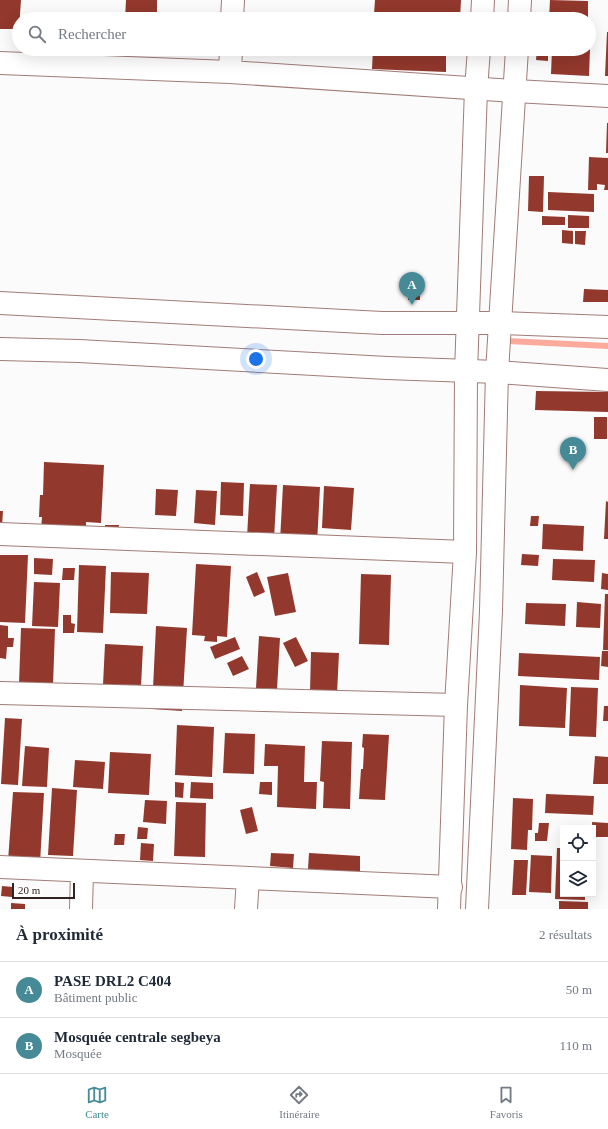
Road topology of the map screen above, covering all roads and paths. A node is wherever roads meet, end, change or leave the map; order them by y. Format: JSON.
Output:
{"nodes":[{"id":1,"x":233,"y":0,"type":"edge"},
{"id":2,"x":483,"y":0,"type":"edge"},
{"id":3,"x":520,"y":0,"type":"edge"},
{"id":4,"x":232,"y":12,"type":"edge"},
{"id":5,"x":482,"y":12,"type":"edge"},
{"id":6,"x":519,"y":12,"type":"edge"},
{"id":7,"x":231,"y":56,"type":"edge"},
{"id":8,"x":478,"y":56,"type":"edge"},
{"id":9,"x":517,"y":56,"type":"edge"},
{"id":10,"x":0,"y":63,"type":"edge"},
{"id":11,"x":230,"y":72,"type":"junction"},
{"id":12,"x":476,"y":89,"type":"junction"},
{"id":13,"x":515,"y":91,"type":"junction"},
{"id":14,"x":608,"y":96,"type":"edge"},
{"id":15,"x":0,"y":303,"type":"edge"},
{"id":16,"x":500,"y":323,"type":"junction"},
{"id":17,"x":468,"y":324,"type":"junction"},
{"id":18,"x":608,"y":327,"type":"edge"},
{"id":19,"x":0,"y":349,"type":"edge"},
{"id":20,"x":466,"y":372,"type":"junction"},
{"id":21,"x":497,"y":372,"type":"junction"},
{"id":22,"x":608,"y":380,"type":"edge"},
{"id":23,"x":0,"y":534,"type":"edge"},
{"id":24,"x":465,"y":552,"type":"junction"},
{"id":25,"x":0,"y":693,"type":"edge"},
{"id":26,"x":456,"y":705,"type":"junction"},
{"id":27,"x":0,"y":867,"type":"edge"},
{"id":28,"x":82,"y":871,"type":"junction"},
{"id":29,"x":248,"y":878,"type":"junction"},
{"id":30,"x":451,"y":886,"type":"junction"},
{"id":31,"x":81,"y":909,"type":"edge"},
{"id":32,"x":246,"y":909,"type":"edge"},
{"id":33,"x":449,"y":909,"type":"edge"},
{"id":34,"x":478,"y":909,"type":"edge"}],
"edges":[{"from":1,"to":4,"type":"street"},
{"from":2,"to":5,"type":"street"},
{"from":3,"to":6,"type":"street"},
{"from":7,"to":11,"type":"street"},
{"from":8,"to":12,"type":"street"},
{"from":9,"to":13,"type":"street"},
{"from":10,"to":11,"type":"street"},
{"from":11,"to":12,"type":"street"},
{"from":12,"to":13,"type":"street"},
{"from":12,"to":17,"type":"street"},
{"from":13,"to":14,"type":"street"},
{"from":13,"to":16,"type":"street"},
{"from":15,"to":17,"type":"street"},
{"from":16,"to":17,"type":"street"},
{"from":16,"to":18,"type":"street"},
{"from":16,"to":21,"type":"street"},
{"from":17,"to":20,"type":"street"},
{"from":19,"to":20,"type":"street"},
{"from":20,"to":21,"type":"street"},
{"from":20,"to":24,"type":"street"},
{"from":21,"to":22,"type":"street"},
{"from":21,"to":34,"type":"street"},
{"from":23,"to":24,"type":"street"},
{"from":24,"to":26,"type":"street"},
{"from":25,"to":26,"type":"street"},
{"from":26,"to":30,"type":"street"},
{"from":27,"to":28,"type":"street"},
{"from":28,"to":29,"type":"street"},
{"from":28,"to":31,"type":"street"},
{"from":29,"to":30,"type":"street"},
{"from":29,"to":32,"type":"street"},
{"from":30,"to":33,"type":"street"}]}
